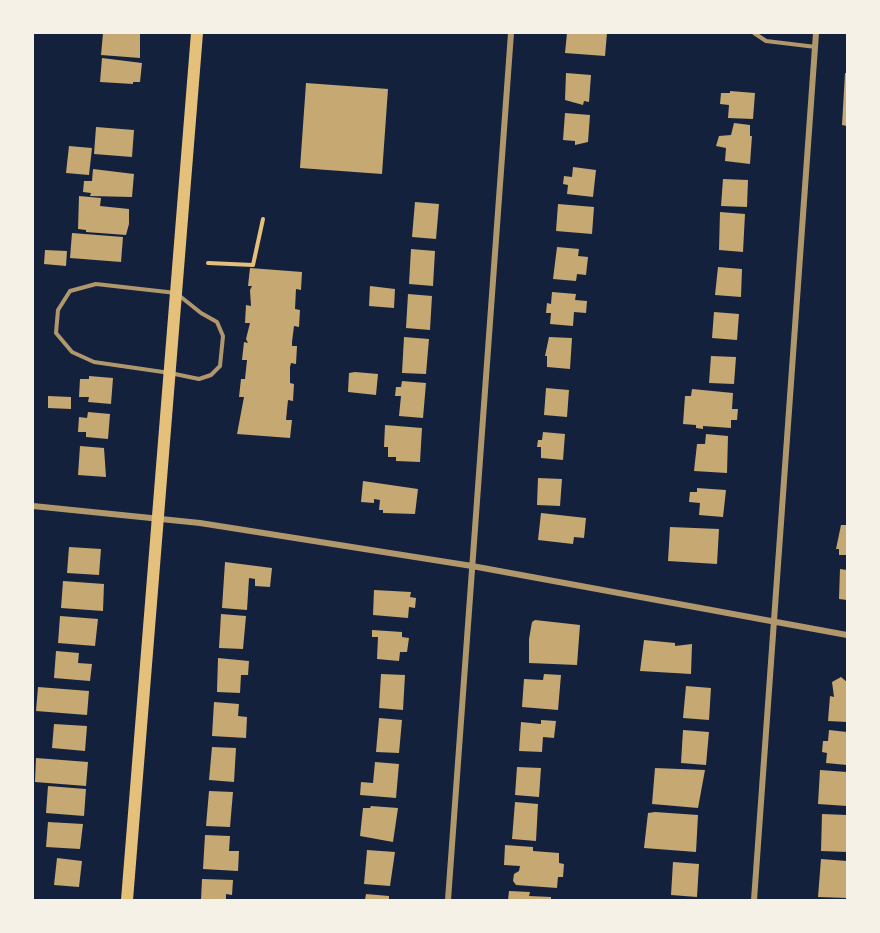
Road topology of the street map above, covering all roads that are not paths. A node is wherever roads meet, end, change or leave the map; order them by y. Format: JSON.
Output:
{"nodes":[{"id":1,"x":197,"y":33,"type":"edge"},
{"id":2,"x":511,"y":33,"type":"edge"},
{"id":3,"x":754,"y":33,"type":"edge"},
{"id":4,"x":816,"y":33,"type":"edge"},
{"id":5,"x":816,"y":46,"type":"junction"},
{"id":6,"x":176,"y":293,"type":"junction"},
{"id":7,"x":170,"y":372,"type":"junction"},
{"id":8,"x":33,"y":506,"type":"edge"},
{"id":9,"x":158,"y":519,"type":"junction"},
{"id":10,"x":472,"y":566,"type":"junction"},
{"id":11,"x":775,"y":621,"type":"junction"},
{"id":12,"x":847,"y":635,"type":"edge"},
{"id":13,"x":127,"y":900,"type":"edge"},
{"id":14,"x":448,"y":900,"type":"edge"},
{"id":15,"x":754,"y":900,"type":"edge"}],
"edges":[{"from":1,"to":6,"type":"main road"},
{"from":2,"to":10,"type":"street"},
{"from":3,"to":5,"type":"lane"},
{"from":4,"to":5,"type":"street"},
{"from":5,"to":11,"type":"street"},
{"from":6,"to":7,"type":"main road"},
{"from":6,"to":7,"type":"lane"},
{"from":6,"to":7,"type":"lane"},
{"from":7,"to":9,"type":"main road"},
{"from":8,"to":9,"type":"street"},
{"from":9,"to":10,"type":"street"},
{"from":9,"to":13,"type":"main road"},
{"from":10,"to":11,"type":"street"},
{"from":10,"to":14,"type":"street"},
{"from":11,"to":12,"type":"street"},
{"from":11,"to":15,"type":"street"}]}
